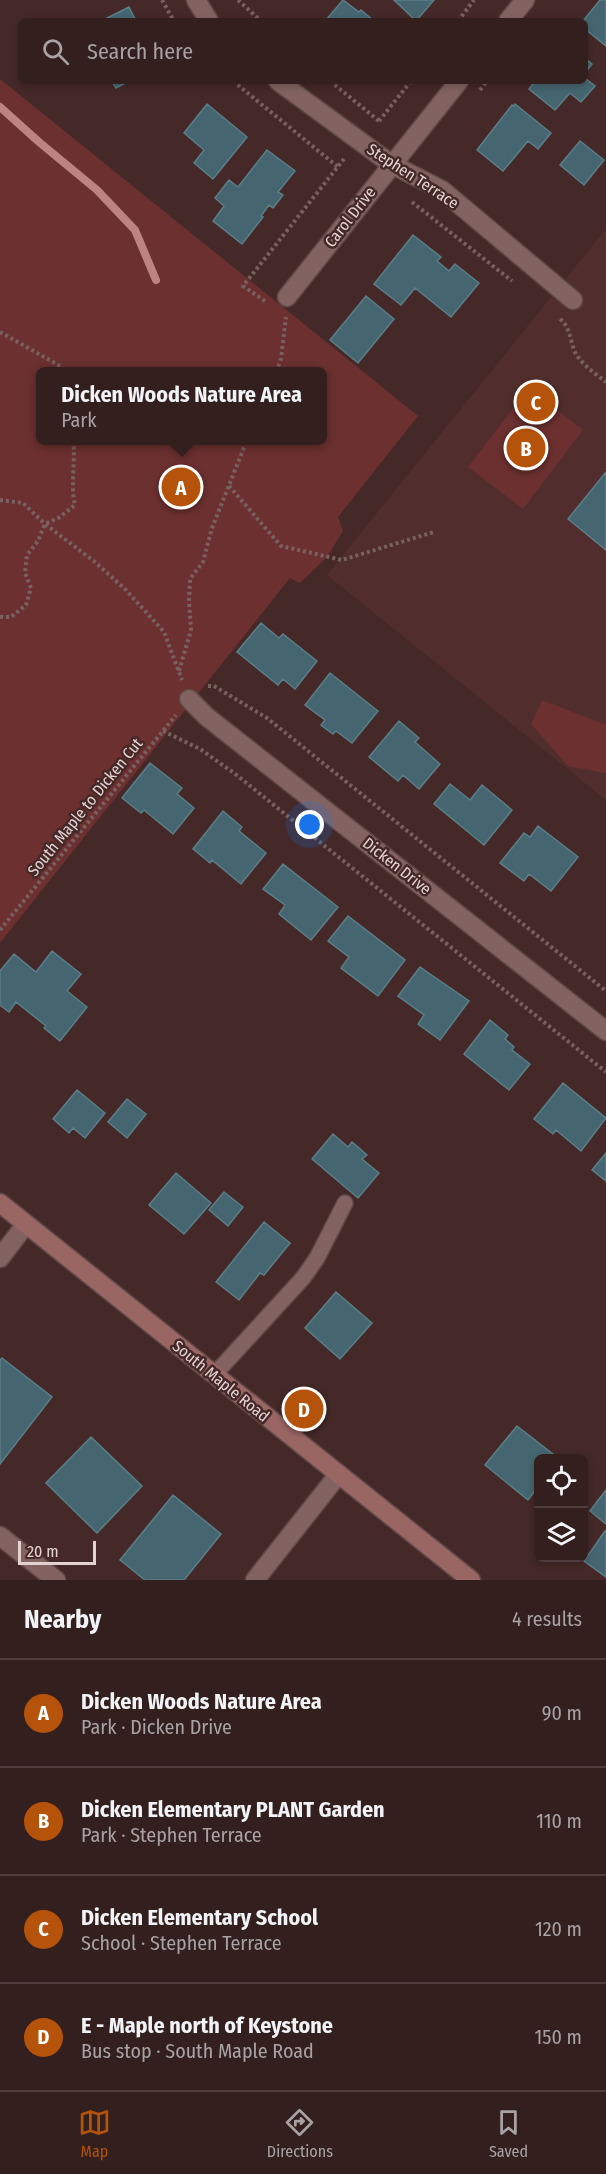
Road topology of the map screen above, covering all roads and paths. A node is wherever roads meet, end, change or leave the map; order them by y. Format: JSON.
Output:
{"nodes":[{"id":1,"x":162,"y":0,"type":"edge"},
{"id":2,"x":196,"y":0,"type":"edge"},
{"id":3,"x":238,"y":0,"type":"edge"},
{"id":4,"x":474,"y":0,"type":"edge"},
{"id":5,"x":525,"y":0,"type":"edge"},
{"id":6,"x":172,"y":18,"type":"edge"},
{"id":7,"x":207,"y":18,"type":"edge"},
{"id":8,"x":258,"y":18,"type":"edge"},
{"id":9,"x":460,"y":18,"type":"edge"},
{"id":10,"x":510,"y":18,"type":"edge"},
{"id":11,"x":237,"y":84,"type":"edge"},
{"id":12,"x":282,"y":84,"type":"edge"},
{"id":13,"x":334,"y":84,"type":"edge"},
{"id":14,"x":409,"y":84,"type":"edge"},
{"id":15,"x":457,"y":84,"type":"edge"},
{"id":16,"x":379,"y":121,"type":"junction"},
{"id":17,"x":372,"y":128,"type":"dead end"},
{"id":18,"x":391,"y":164,"type":"junction"},
{"id":19,"x":338,"y":167,"type":"dead end"},
{"id":20,"x":408,"y":199,"type":"dead end"},
{"id":21,"x":519,"y":286,"type":"dead end"},
{"id":22,"x":287,"y":297,"type":"joint"},
{"id":23,"x":573,"y":300,"type":"dead end"},
{"id":24,"x":555,"y":316,"type":"dead end"},
{"id":25,"x":0,"y":332,"type":"edge"},
{"id":26,"x":62,"y":367,"type":"edge"},
{"id":27,"x":278,"y":367,"type":"edge"},
{"id":28,"x":606,"y":382,"type":"edge"},
{"id":29,"x":74,"y":445,"type":"edge"},
{"id":30,"x":245,"y":445,"type":"edge"},
{"id":31,"x":229,"y":486,"type":"junction"},
{"id":32,"x":0,"y":500,"type":"edge"},
{"id":33,"x":45,"y":524,"type":"junction"},
{"id":34,"x":434,"y":532,"type":"dead end"},
{"id":35,"x":0,"y":617,"type":"edge"},
{"id":36,"x":204,"y":686,"type":"dead end"},
{"id":37,"x":189,"y":699,"type":"joint"},
{"id":38,"x":163,"y":731,"type":"junction"},
{"id":39,"x":0,"y":930,"type":"edge"},
{"id":40,"x":606,"y":991,"type":"edge"},
{"id":41,"x":606,"y":1030,"type":"edge"},
{"id":42,"x":606,"y":1072,"type":"edge"},
{"id":43,"x":0,"y":1203,"type":"edge"},
{"id":44,"x":345,"y":1203,"type":"dead end"},
{"id":45,"x":26,"y":1224,"type":"junction"},
{"id":46,"x":0,"y":1258,"type":"edge"},
{"id":47,"x":214,"y":1375,"type":"junction"},
{"id":48,"x":338,"y":1475,"type":"junction"},
{"id":49,"x":0,"y":1536,"type":"edge"},
{"id":50,"x":56,"y":1580,"type":"edge"},
{"id":51,"x":255,"y":1580,"type":"edge"},
{"id":52,"x":471,"y":1580,"type":"edge"}],
"edges":[{"from":1,"to":6,"type":"path"},
{"from":2,"to":7,"type":"street"},
{"from":3,"to":8,"type":"path"},
{"from":4,"to":9,"type":"path"},
{"from":5,"to":10,"type":"street"},
{"from":11,"to":19,"type":"path"},
{"from":12,"to":18,"type":"street","name":"Stephen Terrace"},
{"from":13,"to":16,"type":"path"},
{"from":14,"to":16,"type":"path"},
{"from":15,"to":18,"type":"street","name":"Carol Drive"},
{"from":16,"to":17,"type":"path"},
{"from":18,"to":22,"type":"street","name":"Carol Drive"},
{"from":18,"to":23,"type":"street","name":"Stephen Terrace"},
{"from":20,"to":21,"type":"path"},
{"from":22,"to":27,"type":"path"},
{"from":24,"to":28,"type":"path"},
{"from":25,"to":26,"type":"path"},
{"from":29,"to":33,"type":"path"},
{"from":30,"to":31,"type":"path"},
{"from":31,"to":33,"type":"path"},
{"from":31,"to":34,"type":"path"},
{"from":32,"to":33,"type":"path"},
{"from":33,"to":35,"type":"path"},
{"from":36,"to":40,"type":"path"},
{"from":37,"to":38,"type":"path","name":"South Maple to Dicken Cut"},
{"from":37,"to":41,"type":"street","name":"Dicken Drive"},
{"from":38,"to":39,"type":"path","name":"South Maple to Dicken Cut"},
{"from":38,"to":42,"type":"path"},
{"from":43,"to":45,"type":"street","name":"South Maple Road"},
{"from":44,"to":47,"type":"lane"},
{"from":45,"to":46,"type":"street"},
{"from":45,"to":47,"type":"street","name":"South Maple Road"},
{"from":47,"to":48,"type":"street","name":"South Maple Road"},
{"from":48,"to":51,"type":"street"},
{"from":48,"to":52,"type":"street","name":"South Maple Road"},
{"from":49,"to":50,"type":"street"}]}
